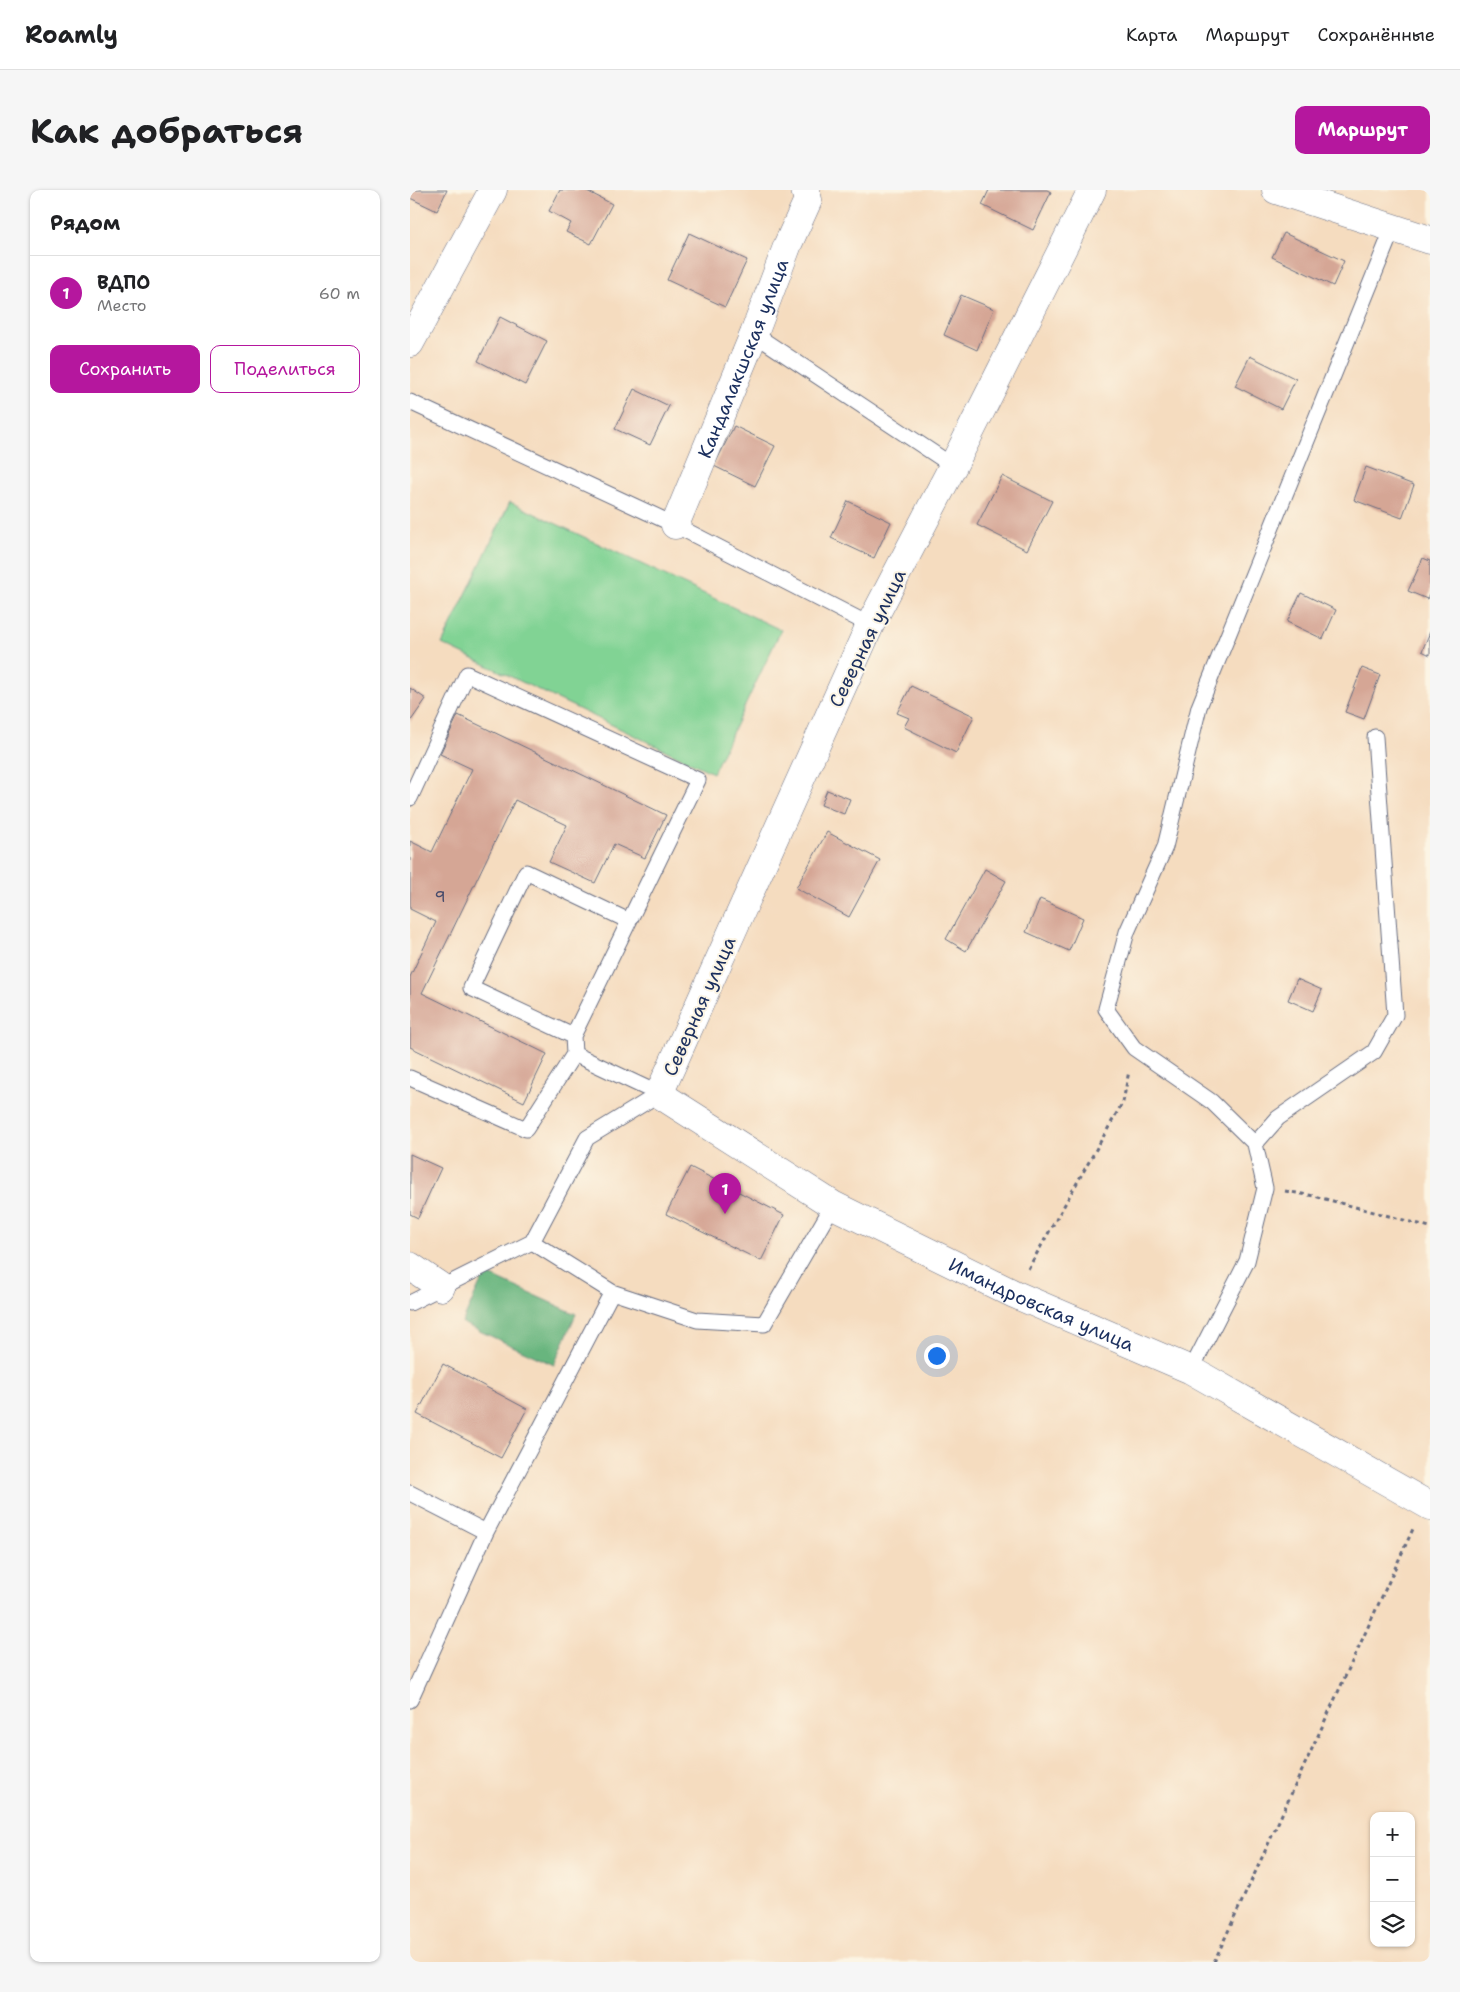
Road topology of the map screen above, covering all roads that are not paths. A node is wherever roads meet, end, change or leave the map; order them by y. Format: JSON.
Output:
{"nodes":[{"id":1,"x":494,"y":190,"type":"edge"},
{"id":2,"x":805,"y":190,"type":"edge"},
{"id":3,"x":1092,"y":190,"type":"edge"},
{"id":4,"x":1276,"y":190,"type":"edge"},
{"id":5,"x":1393,"y":228,"type":"junction"},
{"id":6,"x":1430,"y":240,"type":"edge"},
{"id":7,"x":754,"y":334,"type":"junction"},
{"id":8,"x":410,"y":343,"type":"edge"},
{"id":9,"x":410,"y":402,"type":"edge"},
{"id":10,"x":953,"y":466,"type":"junction"},
{"id":11,"x":675,"y":525,"type":"junction"},
{"id":12,"x":870,"y":625,"type":"junction"},
{"id":13,"x":1374,"y":737,"type":"dead end"},
{"id":14,"x":410,"y":798,"type":"edge"},
{"id":15,"x":629,"y":921,"type":"junction"},
{"id":16,"x":573,"y":1036,"type":"junction"},
{"id":17,"x":574,"y":1054,"type":"junction"},
{"id":18,"x":410,"y":1078,"type":"edge"},
{"id":19,"x":659,"y":1094,"type":"junction"},
{"id":20,"x":1255,"y":1144,"type":"junction"},
{"id":21,"x":833,"y":1206,"type":"junction"},
{"id":22,"x":532,"y":1242,"type":"junction"},
{"id":23,"x":410,"y":1266,"type":"edge"},
{"id":24,"x":442,"y":1287,"type":"junction"},
{"id":25,"x":612,"y":1292,"type":"junction"},
{"id":26,"x":410,"y":1303,"type":"edge"},
{"id":27,"x":1190,"y":1370,"type":"junction"},
{"id":28,"x":410,"y":1493,"type":"edge"},
{"id":29,"x":1427,"y":1505,"type":"edge"},
{"id":30,"x":486,"y":1532,"type":"junction"},
{"id":31,"x":410,"y":1700,"type":"edge"}],
"edges":[{"from":1,"to":8,"type":"street"},
{"from":2,"to":7,"type":"street","name":"Кандалакшская улица"},
{"from":3,"to":10,"type":"street","name":"Северная улица"},
{"from":4,"to":5,"type":"street"},
{"from":5,"to":6,"type":"street"},
{"from":5,"to":20,"type":"lane"},
{"from":7,"to":10,"type":"lane"},
{"from":7,"to":11,"type":"street","name":"Кандалакшская улица"},
{"from":9,"to":11,"type":"lane"},
{"from":10,"to":12,"type":"street","name":"Северная улица"},
{"from":11,"to":12,"type":"lane"},
{"from":12,"to":19,"type":"street","name":"Северная улица"},
{"from":13,"to":20,"type":"lane"},
{"from":14,"to":15,"type":"lane"},
{"from":15,"to":16,"type":"lane"},
{"from":15,"to":16,"type":"lane"},
{"from":16,"to":17,"type":"lane"},
{"from":17,"to":18,"type":"lane"},
{"from":17,"to":19,"type":"lane"},
{"from":19,"to":21,"type":"street","name":"Имандровская улица"},
{"from":19,"to":22,"type":"lane"},
{"from":20,"to":27,"type":"lane"},
{"from":21,"to":25,"type":"lane"},
{"from":21,"to":27,"type":"street","name":"Имандровская улица"},
{"from":22,"to":24,"type":"lane"},
{"from":22,"to":25,"type":"lane"},
{"from":23,"to":24,"type":"street"},
{"from":24,"to":26,"type":"lane"},
{"from":25,"to":30,"type":"lane"},
{"from":27,"to":29,"type":"street","name":"Имандровская улица"},
{"from":28,"to":30,"type":"lane"},
{"from":30,"to":31,"type":"lane"}]}
